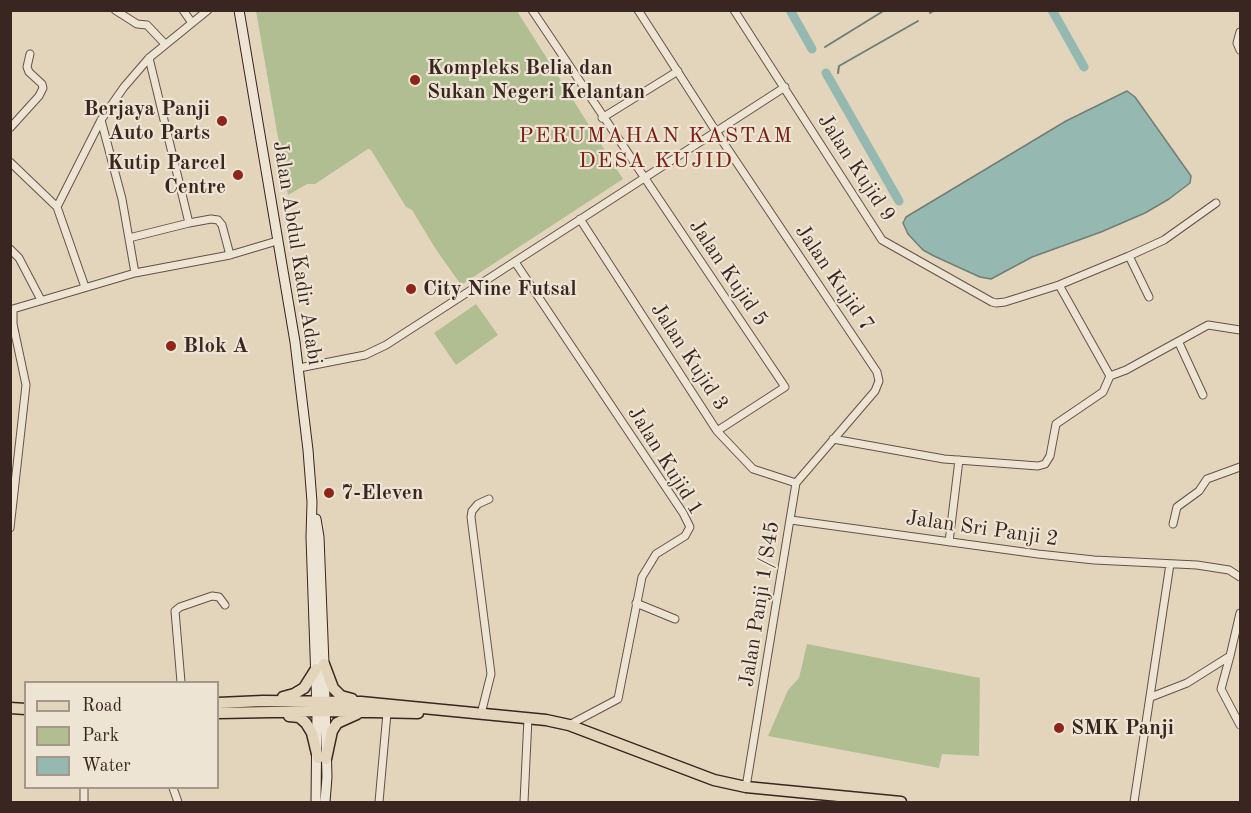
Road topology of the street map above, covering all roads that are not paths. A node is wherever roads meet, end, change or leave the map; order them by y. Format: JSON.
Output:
{"nodes":[{"id":1,"x":115,"y":10,"type":"edge"},
{"id":2,"x":183,"y":10,"type":"edge"},
{"id":3,"x":208,"y":10,"type":"edge"},
{"id":4,"x":239,"y":10,"type":"edge"},
{"id":5,"x":532,"y":10,"type":"edge"},
{"id":6,"x":638,"y":10,"type":"edge"},
{"id":7,"x":734,"y":10,"type":"edge"},
{"id":8,"x":192,"y":23,"type":"junction"},
{"id":9,"x":1240,"y":32,"type":"edge"},
{"id":10,"x":165,"y":44,"type":"junction"},
{"id":11,"x":1240,"y":50,"type":"edge"},
{"id":12,"x":30,"y":54,"type":"dead end"},
{"id":13,"x":149,"y":58,"type":"junction"},
{"id":14,"x":678,"y":71,"type":"junction"},
{"id":15,"x":784,"y":87,"type":"junction"},
{"id":16,"x":602,"y":118,"type":"junction"},
{"id":17,"x":101,"y":120,"type":"junction"},
{"id":18,"x":10,"y":128,"type":"edge"},
{"id":19,"x":717,"y":133,"type":"junction"},
{"id":20,"x":10,"y":162,"type":"edge"},
{"id":21,"x":645,"y":178,"type":"junction"},
{"id":22,"x":1216,"y":203,"type":"dead end"},
{"id":23,"x":57,"y":207,"type":"junction"},
{"id":24,"x":580,"y":219,"type":"junction"},
{"id":25,"x":189,"y":223,"type":"junction"},
{"id":26,"x":129,"y":238,"type":"junction"},
{"id":27,"x":277,"y":241,"type":"junction"},
{"id":28,"x":10,"y":249,"type":"edge"},
{"id":29,"x":230,"y":255,"type":"junction"},
{"id":30,"x":1129,"y":256,"type":"junction"},
{"id":31,"x":515,"y":262,"type":"junction"},
{"id":32,"x":135,"y":273,"type":"junction"},
{"id":33,"x":1059,"y":285,"type":"junction"},
{"id":34,"x":85,"y":287,"type":"junction"},
{"id":35,"x":1149,"y":297,"type":"dead end"},
{"id":36,"x":41,"y":300,"type":"junction"},
{"id":37,"x":12,"y":308,"type":"edge"},
{"id":38,"x":1240,"y":330,"type":"edge"},
{"id":39,"x":13,"y":334,"type":"edge"},
{"id":40,"x":1179,"y":343,"type":"junction"},
{"id":41,"x":299,"y":368,"type":"junction"},
{"id":42,"x":1110,"y":376,"type":"junction"},
{"id":43,"x":1203,"y":395,"type":"dead end"},
{"id":44,"x":717,"y":431,"type":"junction"},
{"id":45,"x":833,"y":439,"type":"junction"},
{"id":46,"x":959,"y":460,"type":"junction"},
{"id":47,"x":1240,"y":467,"type":"edge"},
{"id":48,"x":796,"y":483,"type":"junction"},
{"id":49,"x":12,"y":497,"type":"edge"},
{"id":50,"x":489,"y":499,"type":"dead end"},
{"id":51,"x":790,"y":520,"type":"junction"},
{"id":52,"x":1173,"y":524,"type":"dead end"},
{"id":53,"x":10,"y":528,"type":"edge"},
{"id":54,"x":949,"y":542,"type":"junction"},
{"id":55,"x":1170,"y":564,"type":"junction"},
{"id":56,"x":1240,"y":577,"type":"edge"},
{"id":57,"x":636,"y":603,"type":"junction"},
{"id":58,"x":225,"y":605,"type":"dead end"},
{"id":59,"x":1240,"y":613,"type":"edge"},
{"id":60,"x":675,"y":619,"type":"dead end"},
{"id":61,"x":1230,"y":656,"type":"junction"},
{"id":62,"x":320,"y":667,"type":"junction"},
{"id":63,"x":181,"y":681,"type":"edge"},
{"id":64,"x":1150,"y":697,"type":"junction"},
{"id":65,"x":262,"y":701,"type":"junction"},
{"id":66,"x":219,"y":703,"type":"edge"},
{"id":67,"x":321,"y":706,"type":"junction"},
{"id":68,"x":362,"y":707,"type":"junction"},
{"id":69,"x":268,"y":712,"type":"junction"},
{"id":70,"x":387,"y":712,"type":"junction"},
{"id":71,"x":219,"y":713,"type":"edge"},
{"id":72,"x":481,"y":714,"type":"junction"},
{"id":73,"x":528,"y":718,"type":"junction"},
{"id":74,"x":1240,"y":724,"type":"edge"},
{"id":75,"x":569,"y":725,"type":"junction"},
{"id":76,"x":322,"y":759,"type":"junction"},
{"id":77,"x":746,"y":787,"type":"junction"},
{"id":78,"x":848,"y":800,"type":"edge"},
{"id":79,"x":316,"y":802,"type":"edge"},
{"id":80,"x":325,"y":802,"type":"edge"},
{"id":81,"x":379,"y":802,"type":"edge"},
{"id":82,"x":524,"y":802,"type":"edge"},
{"id":83,"x":901,"y":802,"type":"edge"},
{"id":84,"x":1134,"y":802,"type":"edge"}],
"edges":[{"from":1,"to":10,"type":"street"},
{"from":2,"to":8,"type":"street"},
{"from":3,"to":8,"type":"street"},
{"from":4,"to":27,"type":"main road","name":"Jalan Abdul Kadir Adabi"},
{"from":5,"to":16,"type":"street","name":"Jalan Kujid 5"},
{"from":6,"to":14,"type":"street","name":"Jalan Kujid 7"},
{"from":7,"to":15,"type":"street","name":"Jalan Kujid 9"},
{"from":8,"to":10,"type":"street"},
{"from":9,"to":11,"type":"street"},
{"from":10,"to":13,"type":"street"},
{"from":12,"to":18,"type":"street"},
{"from":13,"to":17,"type":"street"},
{"from":13,"to":25,"type":"street"},
{"from":14,"to":16,"type":"street"},
{"from":14,"to":19,"type":"street","name":"Jalan Kujid 7"},
{"from":15,"to":19,"type":"street"},
{"from":15,"to":33,"type":"street","name":"Jalan Kujid 9"},
{"from":16,"to":21,"type":"street","name":"Jalan Kujid 5"},
{"from":17,"to":23,"type":"street"},
{"from":17,"to":26,"type":"street"},
{"from":19,"to":21,"type":"street"},
{"from":19,"to":45,"type":"street","name":"Jalan Kujid 7"},
{"from":20,"to":23,"type":"street"},
{"from":21,"to":24,"type":"street"},
{"from":21,"to":44,"type":"street","name":"Jalan Kujid 5"},
{"from":22,"to":30,"type":"street","name":"Jalan Kujid 9"},
{"from":23,"to":34,"type":"street"},
{"from":24,"to":31,"type":"street"},
{"from":24,"to":44,"type":"street","name":"Jalan Kujid 3"},
{"from":25,"to":26,"type":"street"},
{"from":25,"to":29,"type":"street"},
{"from":26,"to":32,"type":"street"},
{"from":27,"to":29,"type":"street"},
{"from":27,"to":41,"type":"main road","name":"Jalan Abdul Kadir Adabi"},
{"from":28,"to":36,"type":"street"},
{"from":29,"to":32,"type":"street"},
{"from":30,"to":33,"type":"street","name":"Jalan Kujid 9"},
{"from":30,"to":35,"type":"street"},
{"from":31,"to":41,"type":"street"},
{"from":31,"to":57,"type":"street","name":"Jalan Kujid 1"},
{"from":32,"to":34,"type":"street"},
{"from":33,"to":42,"type":"street"},
{"from":34,"to":36,"type":"street"},
{"from":36,"to":37,"type":"street"},
{"from":37,"to":39,"type":"street"},
{"from":38,"to":40,"type":"street"},
{"from":39,"to":49,"type":"street"},
{"from":40,"to":42,"type":"street"},
{"from":40,"to":43,"type":"street"},
{"from":41,"to":62,"type":"main road","name":"Jalan Abdul Kadir Adabi"},
{"from":42,"to":46,"type":"street"},
{"from":44,"to":48,"type":"street","name":"Jalan Kujid 3"},
{"from":45,"to":46,"type":"street"},
{"from":45,"to":48,"type":"street"},
{"from":46,"to":54,"type":"street"},
{"from":47,"to":52,"type":"street"},
{"from":48,"to":51,"type":"street","name":"Jalan Panji 1/S45"},
{"from":49,"to":53,"type":"street"},
{"from":50,"to":72,"type":"street"},
{"from":51,"to":54,"type":"street","name":"Jalan Sri Panji 2"},
{"from":51,"to":77,"type":"street","name":"Jalan Panji 1/S45"},
{"from":54,"to":55,"type":"street","name":"Jalan Sri Panji 2"},
{"from":55,"to":56,"type":"street","name":"Jalan Sri Panji 2"},
{"from":55,"to":64,"type":"street"},
{"from":57,"to":60,"type":"street"},
{"from":57,"to":75,"type":"street","name":"Jalan Kujid 1"},
{"from":58,"to":63,"type":"street"},
{"from":59,"to":61,"type":"street"},
{"from":61,"to":64,"type":"street"},
{"from":61,"to":74,"type":"street"},
{"from":62,"to":65,"type":"main road"},
{"from":62,"to":67,"type":"main road","name":"Jalan Abdul Kadir Adabi"},
{"from":62,"to":68,"type":"main road"},
{"from":64,"to":84,"type":"street"},
{"from":65,"to":66,"type":"main road"},
{"from":65,"to":67,"type":"main road"},
{"from":67,"to":68,"type":"main road"},
{"from":67,"to":69,"type":"main road"},
{"from":67,"to":76,"type":"main road","name":"Jalan Abdul Kadir Adabi"},
{"from":68,"to":70,"type":"main road"},
{"from":68,"to":72,"type":"main road"},
{"from":68,"to":76,"type":"main road"},
{"from":69,"to":71,"type":"main road"},
{"from":69,"to":76,"type":"main road"},
{"from":70,"to":72,"type":"main road"},
{"from":70,"to":81,"type":"street"},
{"from":72,"to":73,"type":"main road"},
{"from":73,"to":75,"type":"main road"},
{"from":73,"to":82,"type":"street"},
{"from":75,"to":77,"type":"main road"},
{"from":76,"to":79,"type":"main road"},
{"from":76,"to":80,"type":"main road"},
{"from":77,"to":78,"type":"main road"},
{"from":78,"to":83,"type":"main road"}]}
